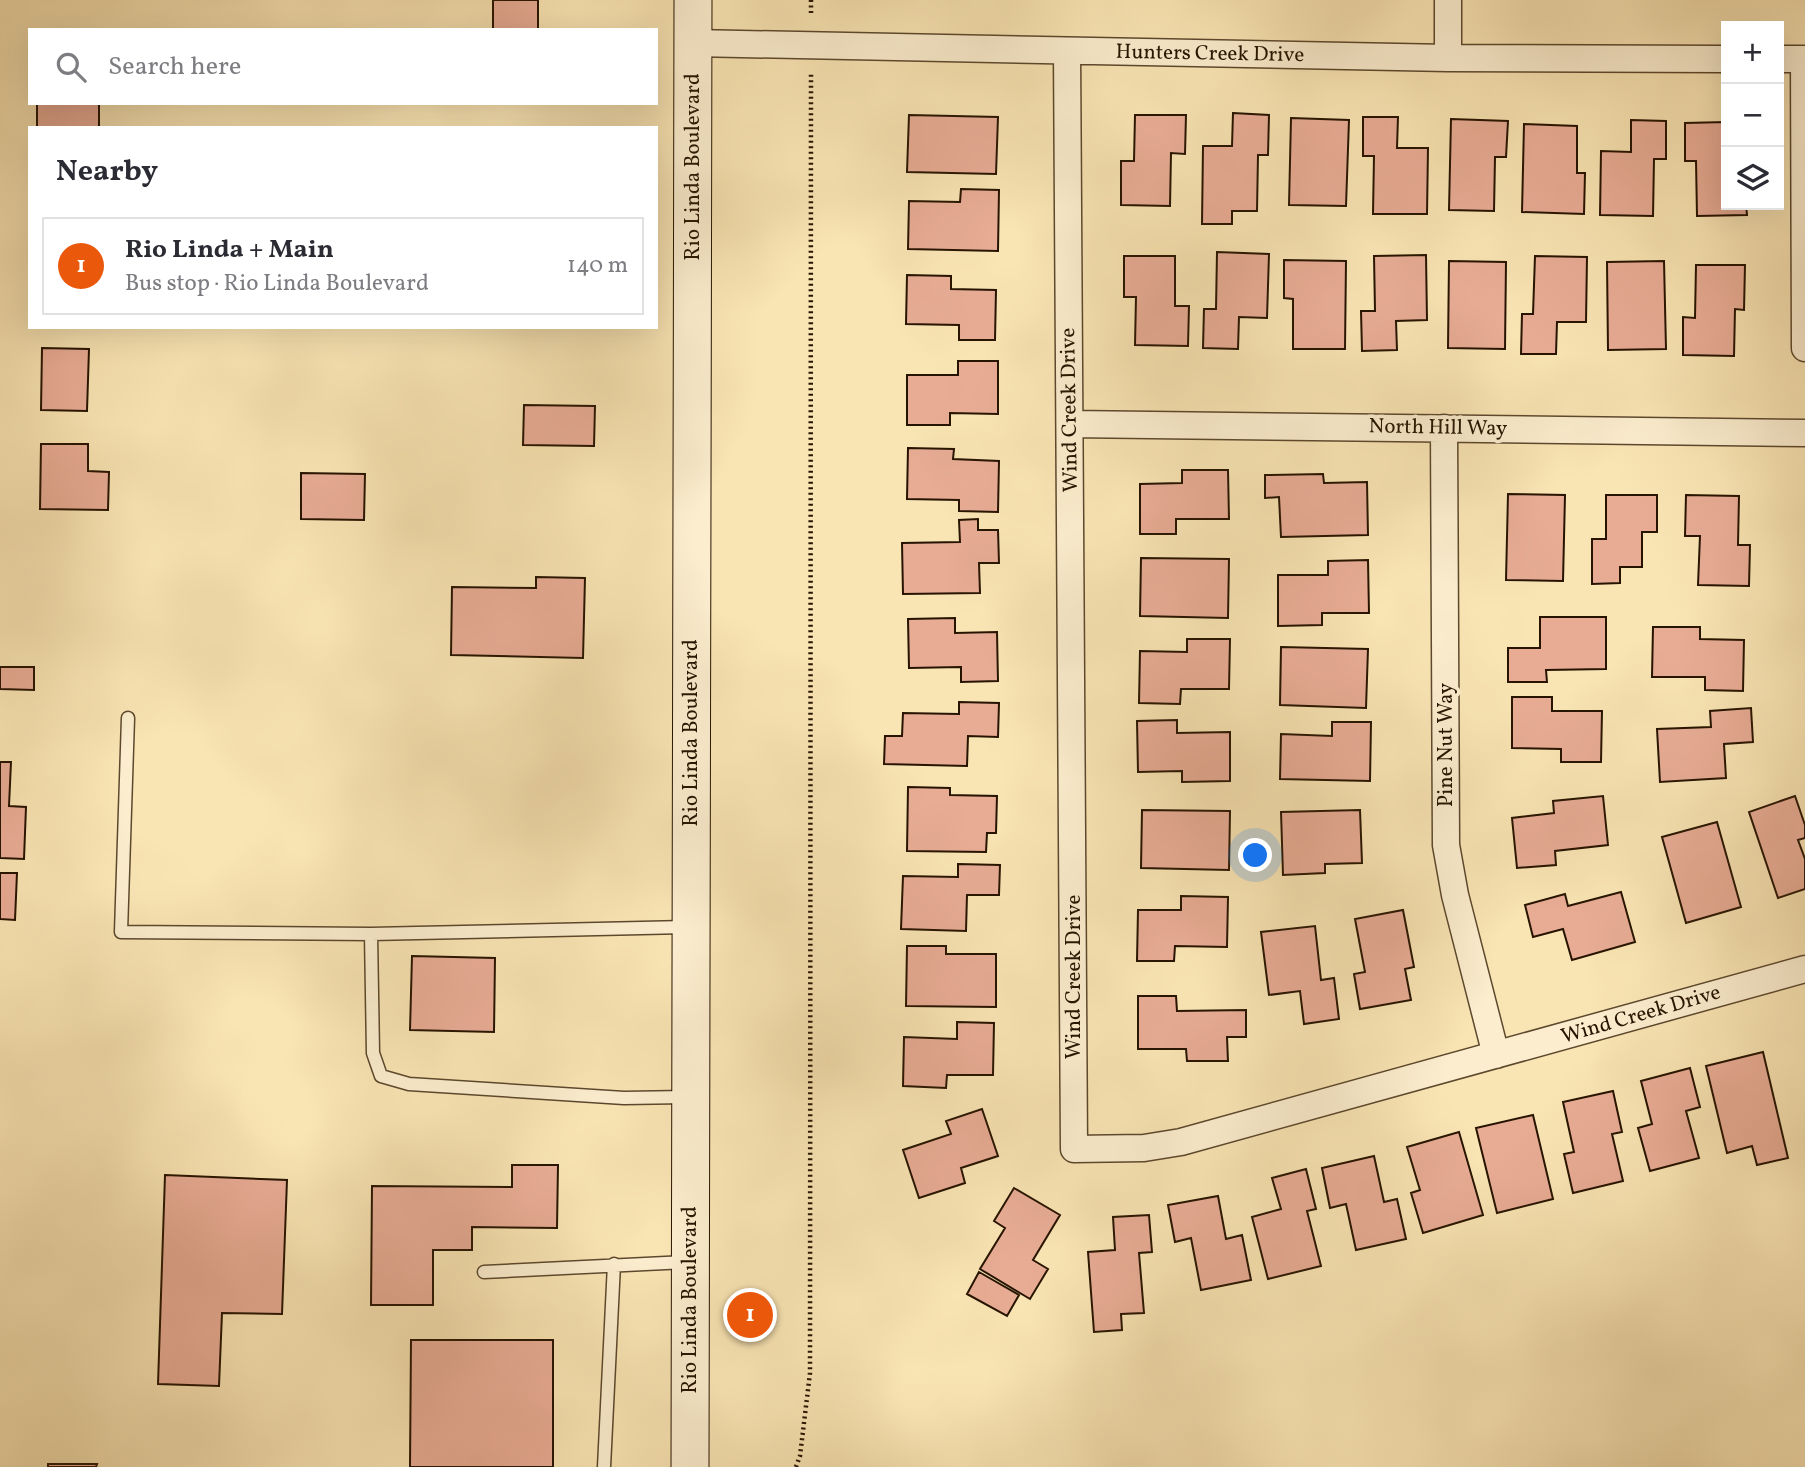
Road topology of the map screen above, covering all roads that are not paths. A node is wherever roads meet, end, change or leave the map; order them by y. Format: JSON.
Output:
{"nodes":[{"id":1,"x":693,"y":0,"type":"edge"},
{"id":2,"x":1448,"y":0,"type":"edge"},
{"id":3,"x":693,"y":43,"type":"junction"},
{"id":4,"x":1066,"y":51,"type":"junction"},
{"id":5,"x":1448,"y":58,"type":"junction"},
{"id":6,"x":1721,"y":59,"type":"edge"},
{"id":7,"x":1784,"y":59,"type":"edge"},
{"id":8,"x":1805,"y":348,"type":"edge"},
{"id":9,"x":1071,"y":424,"type":"junction"},
{"id":10,"x":1444,"y":428,"type":"junction"},
{"id":11,"x":1805,"y":433,"type":"edge"},
{"id":12,"x":128,"y":718,"type":"dead end"},
{"id":13,"x":690,"y":927,"type":"junction"},
{"id":14,"x":371,"y":934,"type":"junction"},
{"id":15,"x":1805,"y":970,"type":"edge"},
{"id":16,"x":1496,"y":1055,"type":"junction"},
{"id":17,"x":690,"y":1096,"type":"junction"},
{"id":18,"x":690,"y":1262,"type":"junction"},
{"id":19,"x":614,"y":1264,"type":"junction"},
{"id":20,"x":484,"y":1272,"type":"dead end"},
{"id":21,"x":604,"y":1467,"type":"edge"},
{"id":22,"x":690,"y":1467,"type":"edge"}],
"edges":[{"from":1,"to":3,"type":"main road","name":"Rio Linda Boulevard"},
{"from":2,"to":5,"type":"street"},
{"from":3,"to":4,"type":"street","name":"Hunters Creek Drive"},
{"from":3,"to":13,"type":"main road","name":"Rio Linda Boulevard"},
{"from":4,"to":5,"type":"street","name":"Hunters Creek Drive"},
{"from":4,"to":9,"type":"street","name":"Wind Creek Drive"},
{"from":5,"to":6,"type":"street","name":"Hunters Creek Drive"},
{"from":7,"to":8,"type":"street"},
{"from":9,"to":10,"type":"street","name":"North Hill Way"},
{"from":9,"to":16,"type":"street","name":"Wind Creek Drive"},
{"from":10,"to":11,"type":"street","name":"North Hill Way"},
{"from":10,"to":16,"type":"street","name":"Pine Nut Way"},
{"from":12,"to":14,"type":"lane"},
{"from":13,"to":14,"type":"lane"},
{"from":13,"to":17,"type":"main road","name":"Rio Linda Boulevard"},
{"from":14,"to":17,"type":"lane"},
{"from":15,"to":16,"type":"street","name":"Wind Creek Drive"},
{"from":17,"to":18,"type":"main road","name":"Rio Linda Boulevard"},
{"from":18,"to":19,"type":"lane"},
{"from":18,"to":22,"type":"main road","name":"Rio Linda Boulevard"},
{"from":19,"to":20,"type":"lane"},
{"from":19,"to":21,"type":"lane"}]}
